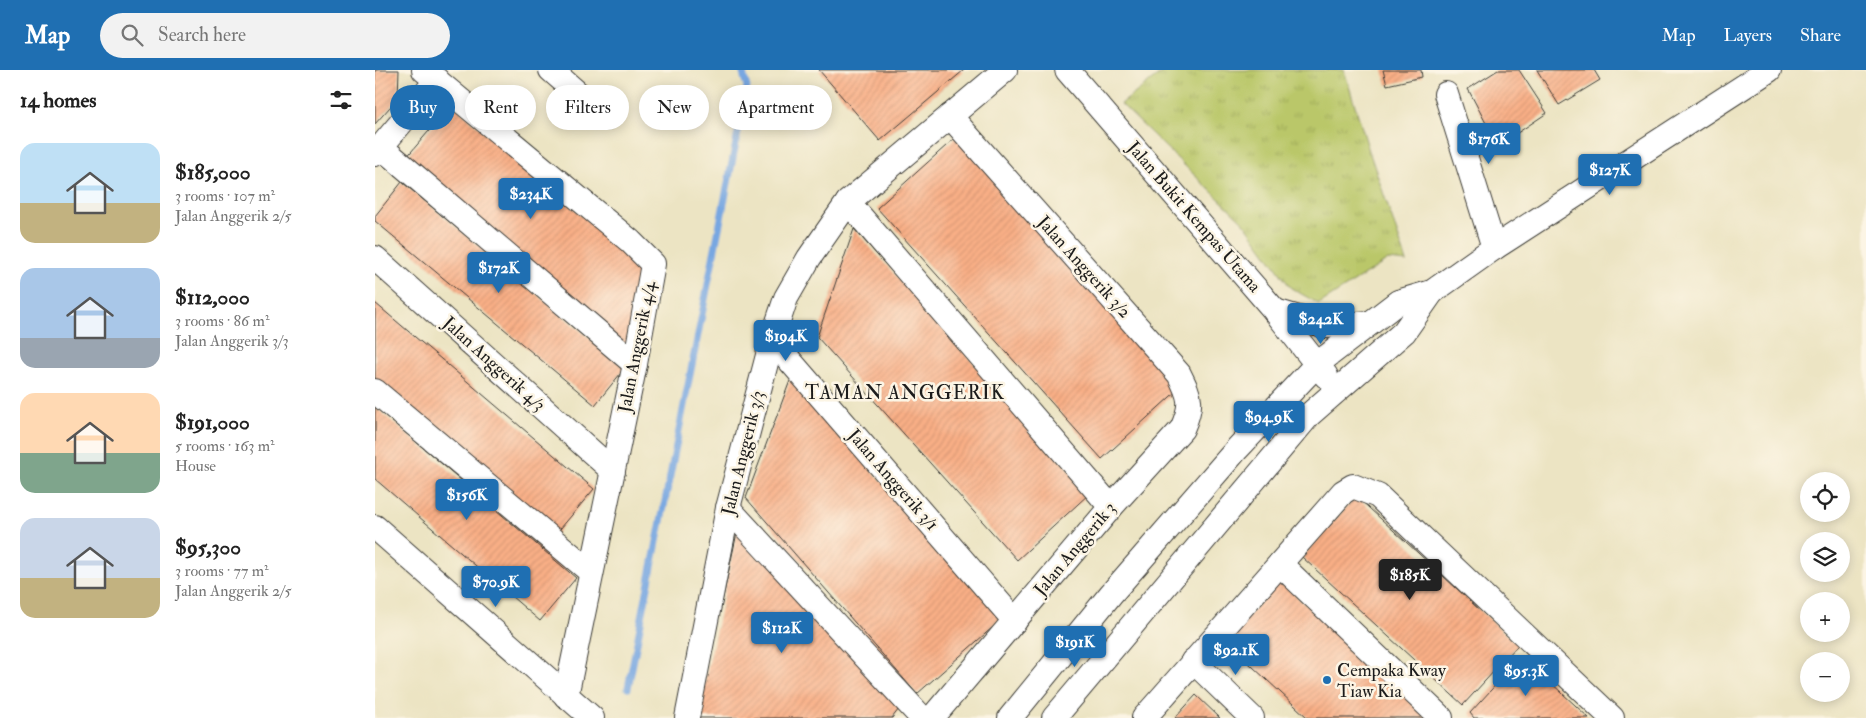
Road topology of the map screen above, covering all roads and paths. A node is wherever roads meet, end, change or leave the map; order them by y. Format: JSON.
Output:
{"nodes":[{"id":1,"x":551,"y":70,"type":"edge"},
{"id":2,"x":1005,"y":70,"type":"edge"},
{"id":3,"x":1067,"y":70,"type":"edge"},
{"id":4,"x":1769,"y":70,"type":"edge"},
{"id":5,"x":430,"y":75,"type":"edge"},
{"id":6,"x":568,"y":85,"type":"edge"},
{"id":7,"x":1446,"y":94,"type":"dead end"},
{"id":8,"x":950,"y":116,"type":"junction"},
{"id":9,"x":378,"y":150,"type":"edge"},
{"id":10,"x":848,"y":202,"type":"junction"},
{"id":11,"x":1494,"y":248,"type":"junction"},
{"id":12,"x":375,"y":258,"type":"edge"},
{"id":13,"x":1432,"y":292,"type":"junction"},
{"id":14,"x":1275,"y":311,"type":"junction"},
{"id":15,"x":1372,"y":323,"type":"junction"},
{"id":16,"x":772,"y":340,"type":"junction"},
{"id":17,"x":635,"y":364,"type":"junction"},
{"id":18,"x":1317,"y":364,"type":"junction"},
{"id":19,"x":1338,"y":390,"type":"junction"},
{"id":20,"x":375,"y":391,"type":"edge"},
{"id":21,"x":1182,"y":429,"type":"joint"},
{"id":22,"x":613,"y":471,"type":"junction"},
{"id":23,"x":1111,"y":507,"type":"junction"},
{"id":24,"x":728,"y":508,"type":"junction"},
{"id":25,"x":375,"y":527,"type":"edge"},
{"id":26,"x":1280,"y":564,"type":"junction"},
{"id":27,"x":591,"y":572,"type":"junction"},
{"id":28,"x":1015,"y":621,"type":"junction"},
{"id":29,"x":1193,"y":661,"type":"junction"},
{"id":30,"x":566,"y":696,"type":"junction"},
{"id":31,"x":1026,"y":698,"type":"junction"},
{"id":32,"x":592,"y":718,"type":"edge"},
{"id":33,"x":687,"y":718,"type":"edge"},
{"id":34,"x":922,"y":718,"type":"edge"},
{"id":35,"x":932,"y":718,"type":"edge"},
{"id":36,"x":1010,"y":718,"type":"edge"},
{"id":37,"x":1048,"y":718,"type":"edge"},
{"id":38,"x":1054,"y":718,"type":"edge"},
{"id":39,"x":1144,"y":718,"type":"edge"},
{"id":40,"x":1252,"y":718,"type":"edge"},
{"id":41,"x":1441,"y":718,"type":"edge"},
{"id":42,"x":1612,"y":718,"type":"edge"}],
"edges":[{"from":1,"to":6,"type":"street"},
{"from":2,"to":8,"type":"street","name":"Jalan Anggerik 3/3"},
{"from":3,"to":14,"type":"street","name":"Jalan Bukit Kempas Utama"},
{"from":4,"to":11,"type":"street"},
{"from":5,"to":9,"type":"street"},
{"from":5,"to":17,"type":"street","name":"Jalan Anggerik 4/4"},
{"from":7,"to":11,"type":"street"},
{"from":8,"to":10,"type":"street","name":"Jalan Anggerik 3/3"},
{"from":8,"to":21,"type":"street","name":"Jalan Anggerik 3/2"},
{"from":9,"to":17,"type":"street"},
{"from":10,"to":16,"type":"street","name":"Jalan Anggerik 3/3"},
{"from":10,"to":23,"type":"street"},
{"from":11,"to":13,"type":"street"},
{"from":12,"to":22,"type":"street","name":"Jalan Anggerik 4/3"},
{"from":13,"to":15,"type":"street"},
{"from":13,"to":19,"type":"street"},
{"from":14,"to":15,"type":"street"},
{"from":14,"to":18,"type":"street","name":"Jalan Bukit Kempas Utama"},
{"from":15,"to":18,"type":"street"},
{"from":16,"to":24,"type":"street","name":"Jalan Anggerik 3/3"},
{"from":16,"to":28,"type":"street","name":"Jalan Anggerik 3/1"},
{"from":17,"to":22,"type":"street","name":"Jalan Anggerik 4/4"},
{"from":18,"to":19,"type":"street","name":"Jalan Bukit Kempas Utama"},
{"from":18,"to":31,"type":"street"},
{"from":19,"to":38,"type":"street"},
{"from":20,"to":27,"type":"street"},
{"from":21,"to":23,"type":"street","name":"Jalan Anggerik 3"},
{"from":22,"to":27,"type":"street","name":"Jalan Anggerik 4/4"},
{"from":23,"to":28,"type":"street","name":"Jalan Anggerik 3"},
{"from":24,"to":33,"type":"street","name":"Jalan Anggerik 3/3"},
{"from":24,"to":34,"type":"street"},
{"from":25,"to":30,"type":"street"},
{"from":26,"to":29,"type":"street"},
{"from":26,"to":41,"type":"street"},
{"from":26,"to":42,"type":"street"},
{"from":27,"to":30,"type":"street","name":"Jalan Anggerik 4/4"},
{"from":28,"to":35,"type":"street","name":"Jalan Anggerik 3"},
{"from":29,"to":39,"type":"street"},
{"from":29,"to":40,"type":"street"},
{"from":30,"to":32,"type":"street"},
{"from":31,"to":36,"type":"street"},
{"from":31,"to":37,"type":"street"}]}
